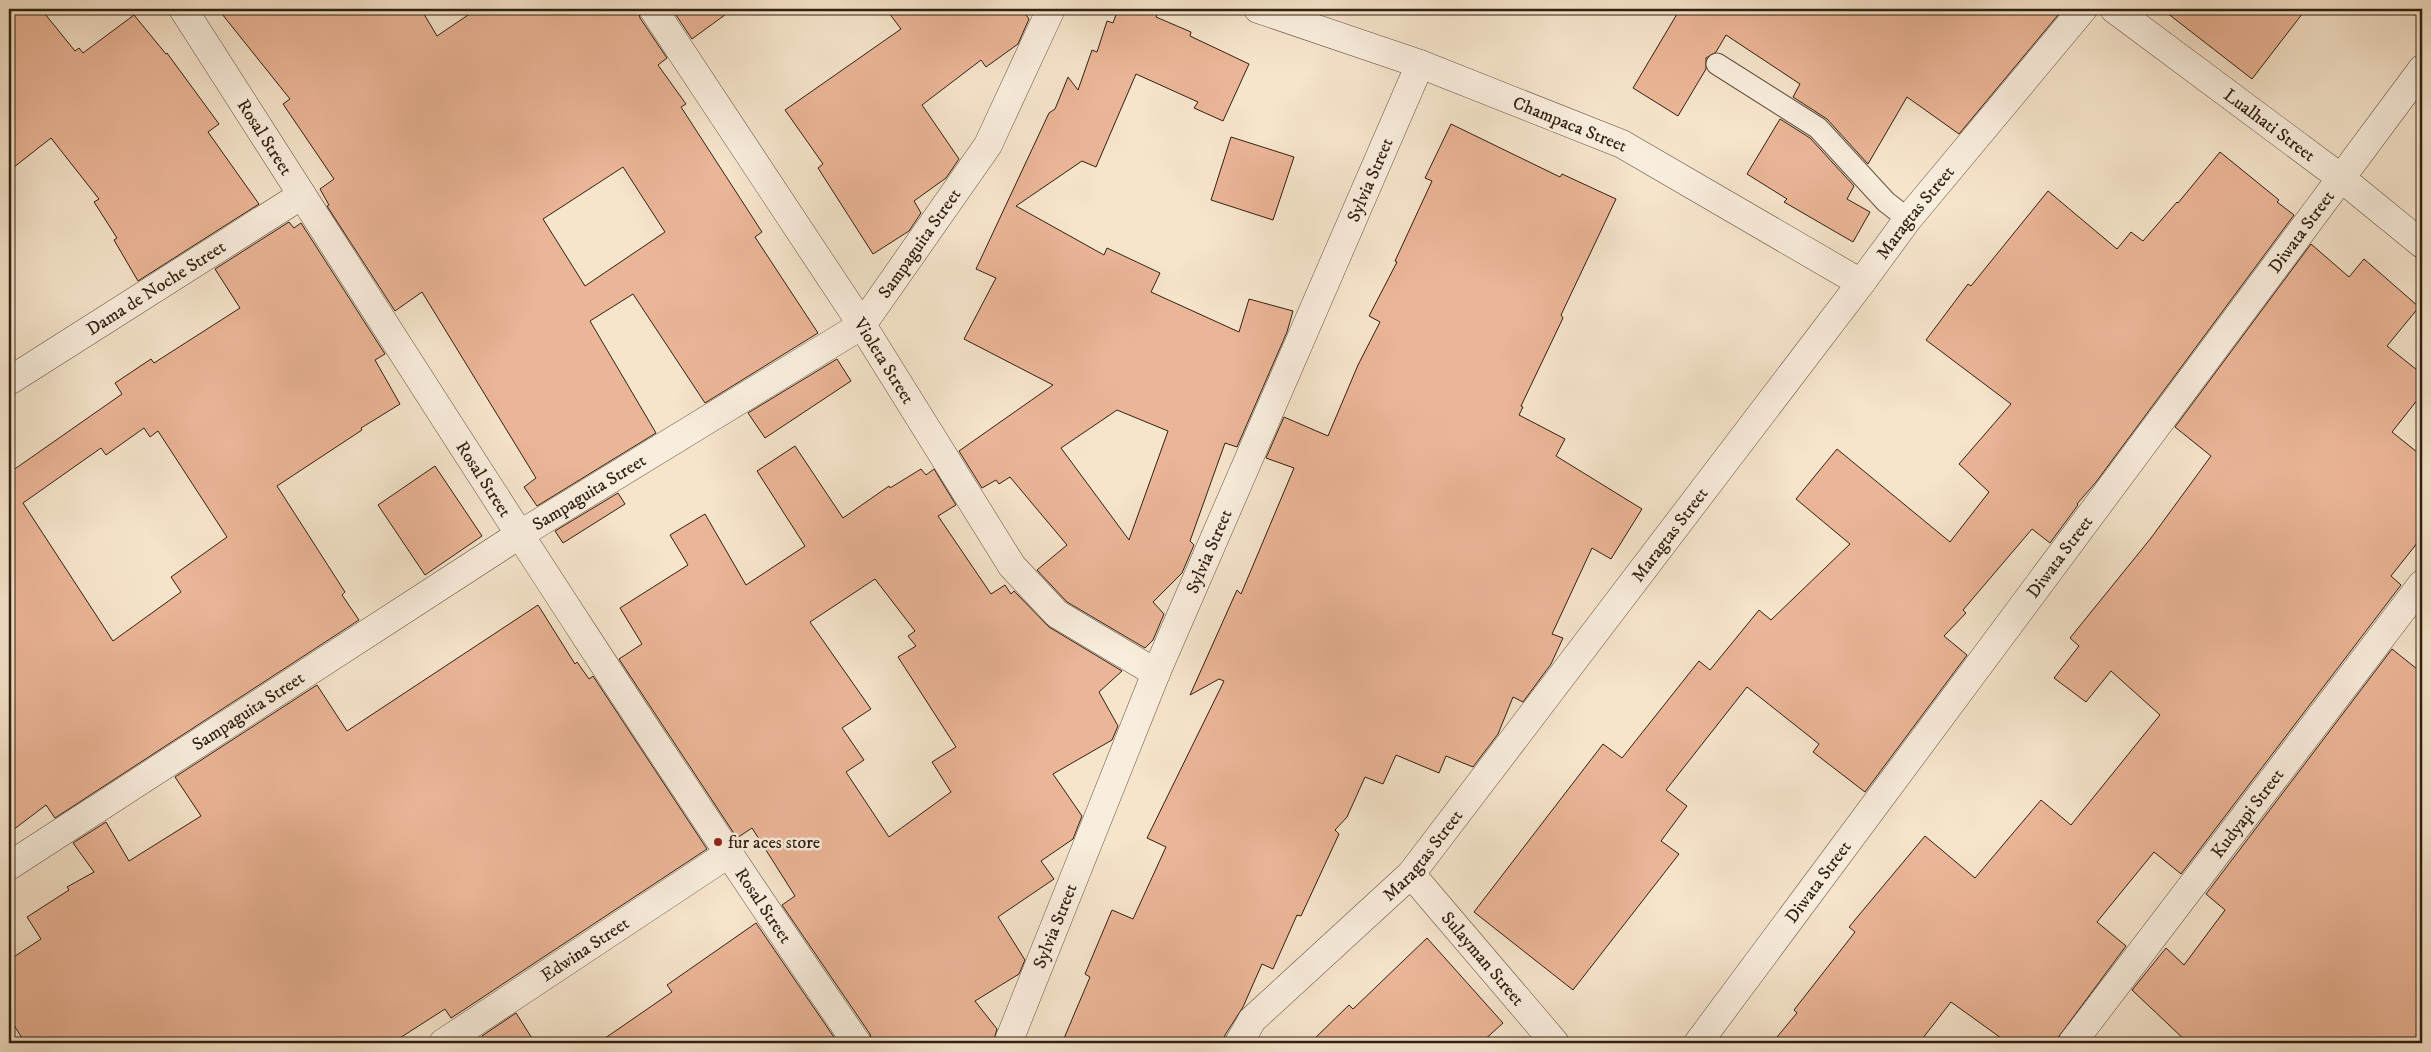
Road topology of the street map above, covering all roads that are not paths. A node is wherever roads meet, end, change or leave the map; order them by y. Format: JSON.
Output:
{"nodes":[{"id":1,"x":183,"y":9,"type":"edge"},
{"id":2,"x":653,"y":9,"type":"edge"},
{"id":3,"x":1051,"y":9,"type":"edge"},
{"id":4,"x":1258,"y":9,"type":"edge"},
{"id":5,"x":2083,"y":9,"type":"edge"},
{"id":6,"x":2114,"y":9,"type":"edge"},
{"id":7,"x":1420,"y":64,"type":"junction"},
{"id":8,"x":1718,"y":64,"type":"dead end"},
{"id":9,"x":2422,"y":69,"type":"edge"},
{"id":10,"x":2341,"y":178,"type":"junction"},
{"id":11,"x":302,"y":195,"type":"junction"},
{"id":12,"x":1908,"y":220,"type":"junction"},
{"id":13,"x":2422,"y":244,"type":"edge"},
{"id":14,"x":1860,"y":283,"type":"junction"},
{"id":15,"x":862,"y":325,"type":"junction"},
{"id":16,"x":9,"y":381,"type":"edge"},
{"id":17,"x":519,"y":535,"type":"junction"},
{"id":18,"x":2422,"y":584,"type":"edge"},
{"id":19,"x":1156,"y":674,"type":"junction"},
{"id":20,"x":728,"y":854,"type":"junction"},
{"id":21,"x":9,"y":866,"type":"edge"},
{"id":22,"x":1411,"y":874,"type":"junction"},
{"id":23,"x":442,"y":1043,"type":"edge"},
{"id":24,"x":857,"y":1043,"type":"edge"},
{"id":25,"x":1008,"y":1043,"type":"edge"},
{"id":26,"x":1239,"y":1043,"type":"edge"},
{"id":27,"x":1556,"y":1043,"type":"edge"},
{"id":28,"x":1698,"y":1043,"type":"edge"},
{"id":29,"x":2072,"y":1043,"type":"edge"}],
"edges":[{"from":1,"to":11,"type":"street","name":"Rosal Street"},
{"from":2,"to":15,"type":"street","name":"Violeta Street"},
{"from":3,"to":15,"type":"street","name":"Sampaguita Street"},
{"from":4,"to":7,"type":"street","name":"Champaca Street"},
{"from":5,"to":12,"type":"street","name":"Maragtas Street"},
{"from":6,"to":10,"type":"street","name":"Lualhati Street"},
{"from":7,"to":14,"type":"street","name":"Champaca Street"},
{"from":7,"to":19,"type":"street","name":"Sylvia Street"},
{"from":8,"to":12,"type":"lane"},
{"from":9,"to":10,"type":"street","name":"Diwata Street"},
{"from":10,"to":13,"type":"street","name":"Lualhati Street"},
{"from":10,"to":28,"type":"street","name":"Diwata Street"},
{"from":11,"to":16,"type":"street","name":"Dama de Noche Street"},
{"from":11,"to":17,"type":"street","name":"Rosal Street"},
{"from":12,"to":14,"type":"street","name":"Maragtas Street"},
{"from":14,"to":22,"type":"street","name":"Maragtas Street"},
{"from":15,"to":17,"type":"street","name":"Sampaguita Street"},
{"from":15,"to":19,"type":"street","name":"Violeta Street"},
{"from":17,"to":20,"type":"street","name":"Rosal Street"},
{"from":17,"to":21,"type":"street","name":"Sampaguita Street"},
{"from":18,"to":29,"type":"street","name":"Kudyapi Street"},
{"from":19,"to":25,"type":"street","name":"Sylvia Street"},
{"from":20,"to":23,"type":"street","name":"Edwina Street"},
{"from":20,"to":24,"type":"street","name":"Rosal Street"},
{"from":22,"to":26,"type":"street","name":"Maragtas Street"},
{"from":22,"to":27,"type":"street","name":"Sulayman Street"}]}
